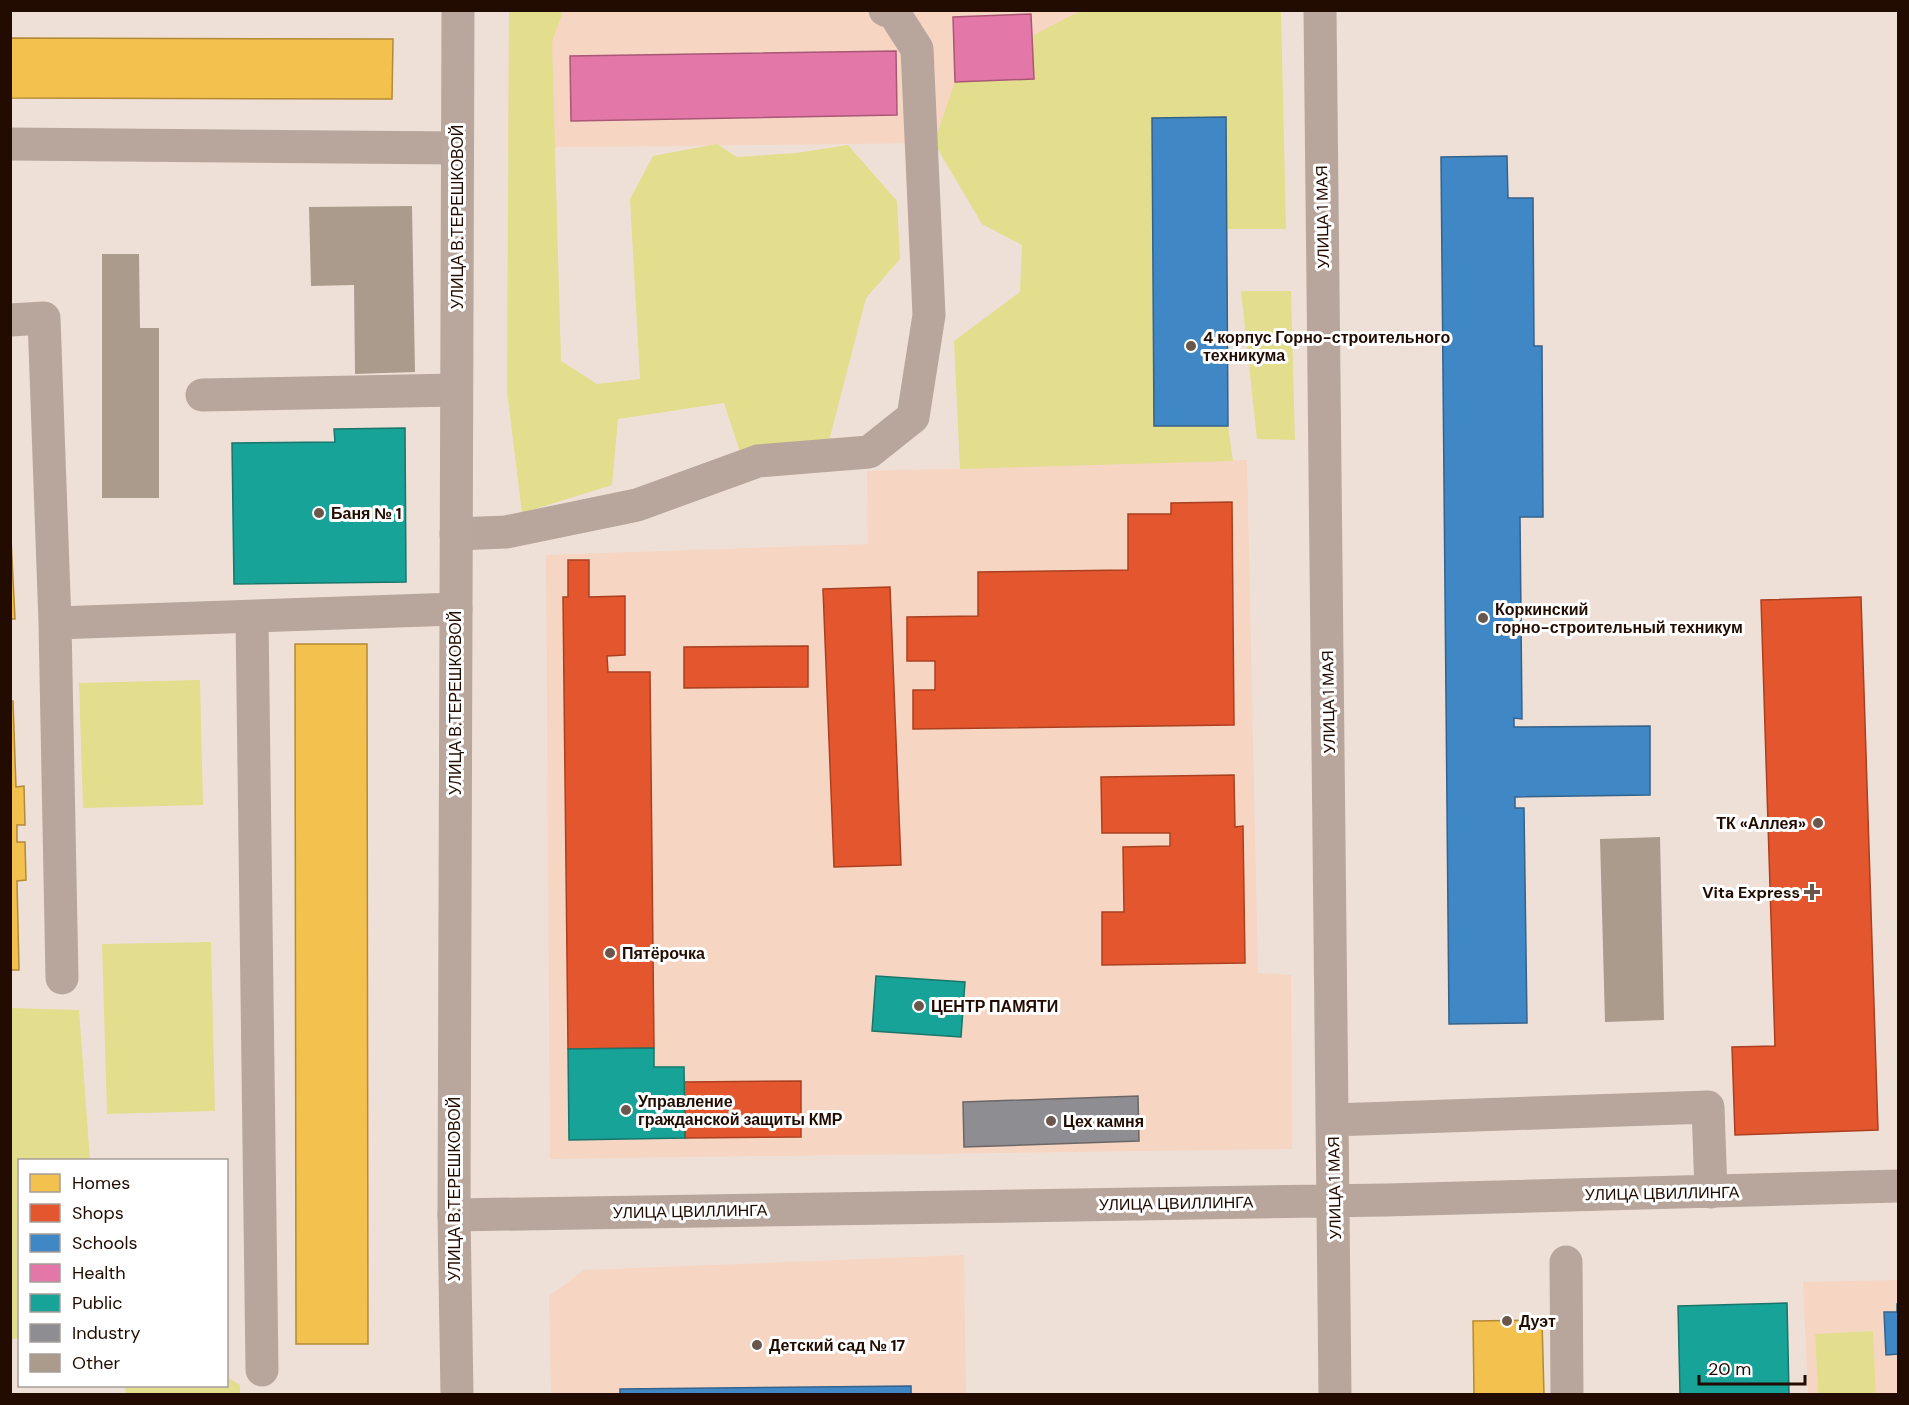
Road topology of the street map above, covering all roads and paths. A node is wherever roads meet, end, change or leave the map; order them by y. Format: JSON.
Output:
{"nodes":[{"id":1,"x":458,"y":10,"type":"edge"},
{"id":2,"x":885,"y":10,"type":"edge"},
{"id":3,"x":1320,"y":10,"type":"edge"},
{"id":4,"x":10,"y":144,"type":"edge"},
{"id":5,"x":457,"y":147,"type":"junction"},
{"id":6,"x":10,"y":320,"type":"edge"},
{"id":7,"x":456,"y":390,"type":"junction"},
{"id":8,"x":202,"y":395,"type":"dead end"},
{"id":9,"x":456,"y":534,"type":"junction"},
{"id":10,"x":456,"y":609,"type":"junction"},
{"id":11,"x":252,"y":617,"type":"junction"},
{"id":12,"x":55,"y":623,"type":"junction"},
{"id":13,"x":62,"y":978,"type":"dead end"},
{"id":14,"x":1333,"y":1120,"type":"junction"},
{"id":15,"x":1899,"y":1186,"type":"edge"},
{"id":16,"x":1711,"y":1192,"type":"junction"},
{"id":17,"x":1334,"y":1201,"type":"junction"},
{"id":18,"x":454,"y":1215,"type":"junction"},
{"id":19,"x":1566,"y":1262,"type":"dead end"},
{"id":20,"x":262,"y":1370,"type":"dead end"},
{"id":21,"x":457,"y":1395,"type":"edge"},
{"id":22,"x":1335,"y":1395,"type":"edge"},
{"id":23,"x":1567,"y":1395,"type":"edge"}],
"edges":[{"from":1,"to":5,"type":"main road","name":"УЛИЦА В.ТЕРЕШКОВОЙ"},
{"from":2,"to":9,"type":"street"},
{"from":3,"to":14,"type":"street","name":"УЛИЦА 1 МАЯ"},
{"from":4,"to":5,"type":"street"},
{"from":5,"to":7,"type":"main road","name":"УЛИЦА В.ТЕРЕШКОВОЙ"},
{"from":6,"to":12,"type":"street"},
{"from":7,"to":8,"type":"street"},
{"from":7,"to":9,"type":"main road","name":"УЛИЦА В.ТЕРЕШКОВОЙ"},
{"from":9,"to":10,"type":"main road","name":"УЛИЦА В.ТЕРЕШКОВОЙ"},
{"from":10,"to":11,"type":"street"},
{"from":10,"to":18,"type":"main road","name":"УЛИЦА В.ТЕРЕШКОВОЙ"},
{"from":11,"to":12,"type":"street"},
{"from":11,"to":20,"type":"street"},
{"from":12,"to":13,"type":"street"},
{"from":14,"to":16,"type":"street"},
{"from":14,"to":17,"type":"street","name":"УЛИЦА 1 МАЯ"},
{"from":15,"to":16,"type":"street","name":"УЛИЦА ЦВИЛЛИНГА"},
{"from":16,"to":17,"type":"street","name":"УЛИЦА ЦВИЛЛИНГА"},
{"from":17,"to":18,"type":"street","name":"УЛИЦА ЦВИЛЛИНГА"},
{"from":17,"to":22,"type":"street","name":"УЛИЦА 1 МАЯ"},
{"from":18,"to":21,"type":"main road","name":"УЛИЦА В.ТЕРЕШКОВОЙ"},
{"from":19,"to":23,"type":"street"}]}
